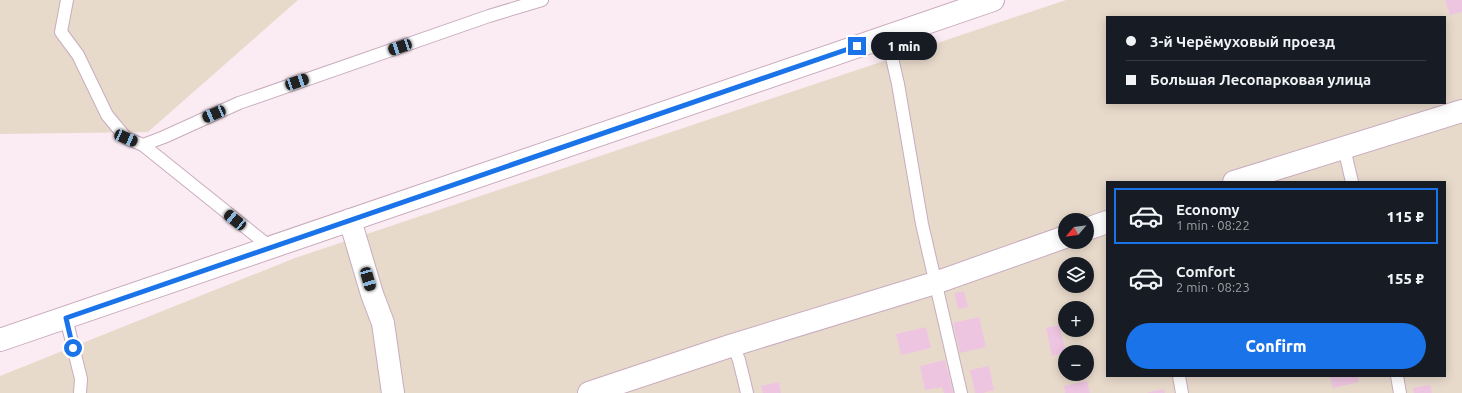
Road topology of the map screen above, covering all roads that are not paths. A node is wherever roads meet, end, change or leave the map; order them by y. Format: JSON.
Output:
{"nodes":[{"id":1,"x":66,"y":0,"type":"edge"},
{"id":2,"x":542,"y":0,"type":"edge"},
{"id":3,"x":993,"y":0,"type":"edge"},
{"id":4,"x":887,"y":36,"type":"junction"},
{"id":5,"x":1462,"y":111,"type":"edge"},
{"id":6,"x":142,"y":145,"type":"junction"},
{"id":7,"x":1344,"y":148,"type":"junction"},
{"id":8,"x":1237,"y":181,"type":"edge"},
{"id":9,"x":1352,"y":181,"type":"edge"},
{"id":10,"x":350,"y":220,"type":"junction"},
{"id":11,"x":1106,"y":222,"type":"edge"},
{"id":12,"x":1094,"y":227,"type":"edge"},
{"id":13,"x":1058,"y":239,"type":"edge"},
{"id":14,"x":270,"y":248,"type":"junction"},
{"id":15,"x":935,"y":283,"type":"junction"},
{"id":16,"x":66,"y":318,"type":"junction"},
{"id":17,"x":0,"y":340,"type":"edge"},
{"id":18,"x":733,"y":345,"type":"junction"},
{"id":19,"x":1179,"y":377,"type":"edge"},
{"id":20,"x":1396,"y":377,"type":"edge"},
{"id":21,"x":80,"y":393,"type":"edge"},
{"id":22,"x":394,"y":393,"type":"edge"},
{"id":23,"x":589,"y":393,"type":"edge"},
{"id":24,"x":747,"y":393,"type":"edge"},
{"id":25,"x":961,"y":393,"type":"edge"},
{"id":26,"x":1182,"y":393,"type":"edge"},
{"id":27,"x":1400,"y":393,"type":"edge"}],
"edges":[{"from":1,"to":6,"type":"lane"},
{"from":2,"to":6,"type":"lane"},
{"from":3,"to":4,"type":"main road"},
{"from":4,"to":10,"type":"main road"},
{"from":4,"to":15,"type":"lane"},
{"from":5,"to":7,"type":"main road"},
{"from":6,"to":14,"type":"lane"},
{"from":7,"to":8,"type":"main road"},
{"from":7,"to":9,"type":"lane"},
{"from":10,"to":14,"type":"main road"},
{"from":10,"to":22,"type":"main road"},
{"from":11,"to":12,"type":"main road"},
{"from":13,"to":15,"type":"main road"},
{"from":14,"to":16,"type":"main road"},
{"from":15,"to":18,"type":"main road"},
{"from":15,"to":25,"type":"lane"},
{"from":16,"to":17,"type":"main road"},
{"from":16,"to":21,"type":"lane"},
{"from":18,"to":23,"type":"main road"},
{"from":18,"to":24,"type":"lane"},
{"from":19,"to":26,"type":"lane"},
{"from":20,"to":27,"type":"lane"}]}
